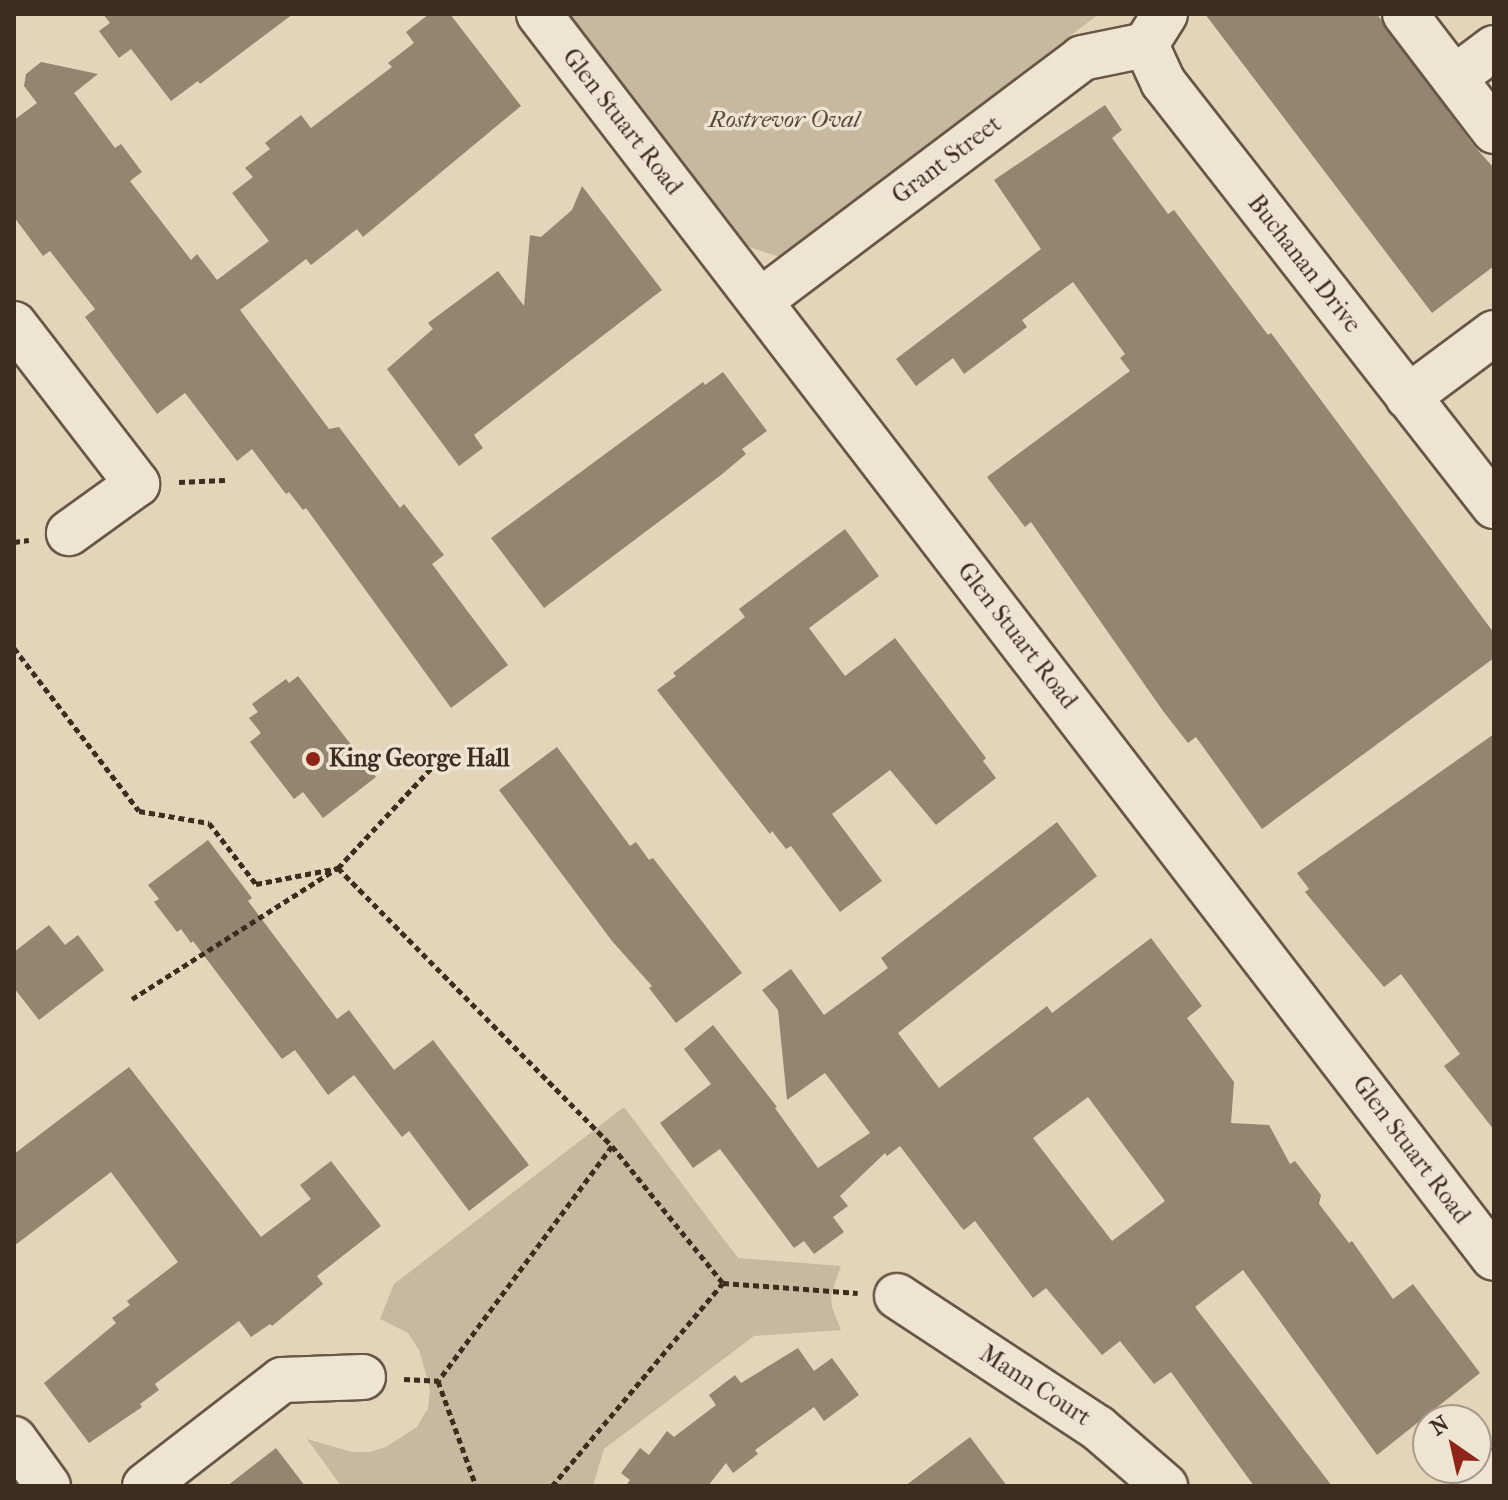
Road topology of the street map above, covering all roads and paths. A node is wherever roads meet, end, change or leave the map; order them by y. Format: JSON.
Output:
{"nodes":[{"id":1,"x":539,"y":14,"type":"edge"},
{"id":2,"x":1405,"y":14,"type":"edge"},
{"id":3,"x":1156,"y":30,"type":"edge"},
{"id":4,"x":1494,"y":48,"type":"edge"},
{"id":5,"x":1454,"y":78,"type":"junction"},
{"id":6,"x":1494,"y":131,"type":"edge"},
{"id":7,"x":760,"y":301,"type":"junction"},
{"id":8,"x":14,"y":324,"type":"edge"},
{"id":9,"x":1494,"y":333,"type":"edge"},
{"id":10,"x":1408,"y":397,"type":"junction"},
{"id":11,"x":1494,"y":506,"type":"edge"},
{"id":12,"x":69,"y":533,"type":"dead end"},
{"id":13,"x":14,"y":648,"type":"edge"},
{"id":14,"x":436,"y":763,"type":"dead end"},
{"id":15,"x":338,"y":868,"type":"junction"},
{"id":16,"x":132,"y":999,"type":"dead end"},
{"id":17,"x":612,"y":1146,"type":"junction"},
{"id":18,"x":1494,"y":1258,"type":"edge"},
{"id":19,"x":723,"y":1283,"type":"junction"},
{"id":20,"x":897,"y":1296,"type":"joint"},
{"id":21,"x":363,"y":1377,"type":"joint"},
{"id":22,"x":438,"y":1381,"type":"junction"},
{"id":23,"x":14,"y":1439,"type":"edge"},
{"id":24,"x":1494,"y":1472,"type":"edge"},
{"id":25,"x":48,"y":1486,"type":"edge"},
{"id":26,"x":145,"y":1486,"type":"edge"},
{"id":27,"x":476,"y":1486,"type":"edge"},
{"id":28,"x":552,"y":1486,"type":"edge"},
{"id":29,"x":1165,"y":1486,"type":"edge"},
{"id":30,"x":1475,"y":1486,"type":"edge"}],
"edges":[{"from":1,"to":7,"type":"street","name":"Glen Stuart Road"},
{"from":2,"to":5,"type":"street"},
{"from":3,"to":7,"type":"street","name":"Grant Street"},
{"from":3,"to":10,"type":"street","name":"Buchanan Drive"},
{"from":4,"to":5,"type":"street"},
{"from":5,"to":6,"type":"street"},
{"from":7,"to":18,"type":"street","name":"Glen Stuart Road"},
{"from":8,"to":12,"type":"street"},
{"from":9,"to":10,"type":"street"},
{"from":10,"to":11,"type":"street","name":"Buchanan Drive"},
{"from":13,"to":15,"type":"path"},
{"from":14,"to":15,"type":"path"},
{"from":15,"to":16,"type":"path"},
{"from":15,"to":17,"type":"path"},
{"from":17,"to":19,"type":"path"},
{"from":17,"to":22,"type":"path"},
{"from":19,"to":20,"type":"path"},
{"from":19,"to":28,"type":"path"},
{"from":20,"to":29,"type":"street","name":"Mann Court"},
{"from":21,"to":22,"type":"path"},
{"from":21,"to":26,"type":"street"},
{"from":22,"to":27,"type":"path"},
{"from":23,"to":25,"type":"street"},
{"from":24,"to":30,"type":"street"}]}
